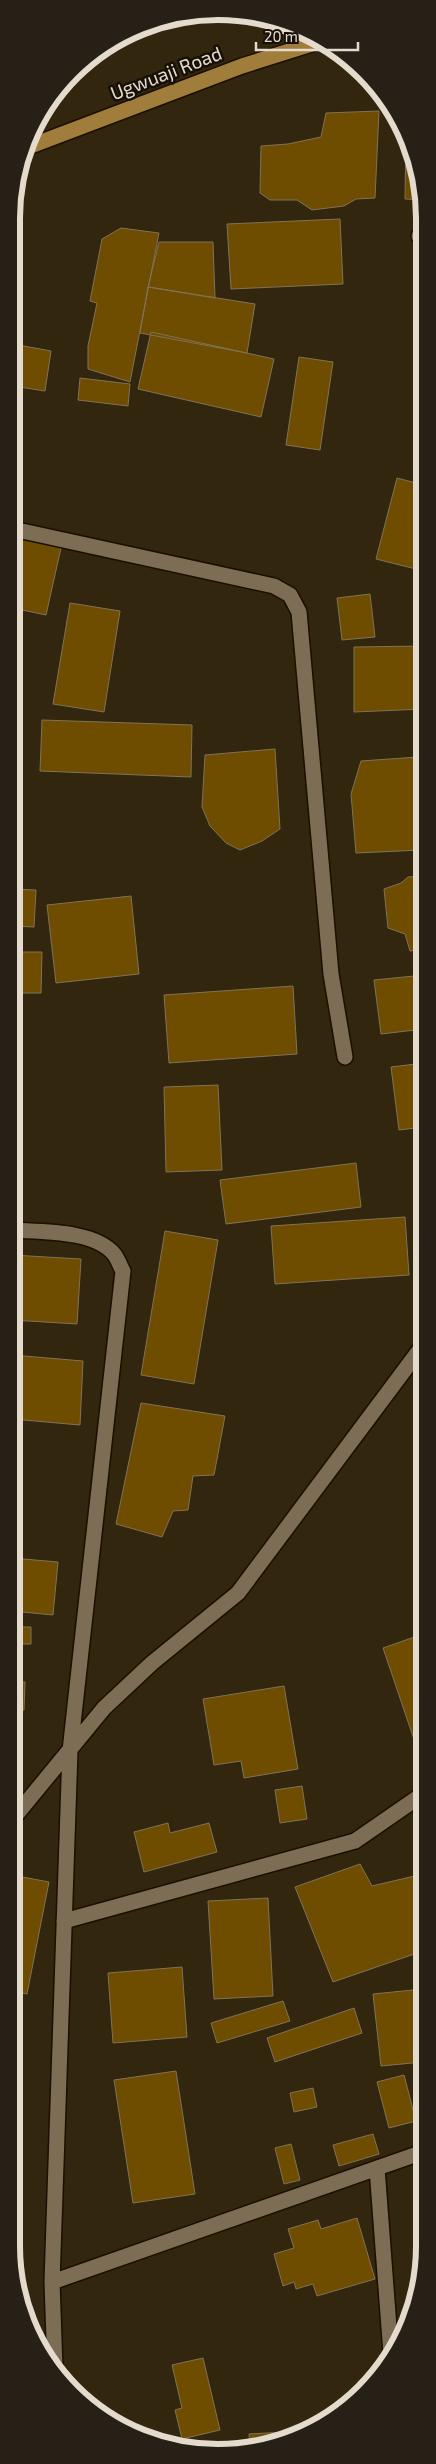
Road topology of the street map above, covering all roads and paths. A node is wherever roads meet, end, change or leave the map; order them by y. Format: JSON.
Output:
{"nodes":[{"id":1,"x":312,"y":44,"type":"edge"},
{"id":2,"x":34,"y":145,"type":"edge"},
{"id":3,"x":20,"y":531,"type":"edge"},
{"id":4,"x":345,"y":1057,"type":"dead end"},
{"id":5,"x":20,"y":1231,"type":"edge"},
{"id":6,"x":416,"y":1355,"type":"edge"},
{"id":7,"x":70,"y":1751,"type":"junction"},
{"id":8,"x":416,"y":1799,"type":"edge"},
{"id":9,"x":20,"y":1810,"type":"edge"},
{"id":10,"x":64,"y":1921,"type":"junction"},
{"id":11,"x":416,"y":2154,"type":"edge"},
{"id":12,"x":377,"y":2168,"type":"junction"},
{"id":13,"x":52,"y":2282,"type":"junction"},
{"id":14,"x":390,"y":2343,"type":"edge"},
{"id":15,"x":55,"y":2358,"type":"edge"}],
"edges":[{"from":1,"to":2,"type":"main road","name":"Ugwuaji Road"},
{"from":3,"to":4,"type":"street"},
{"from":5,"to":7,"type":"street"},
{"from":6,"to":7,"type":"street"},
{"from":7,"to":9,"type":"street"},
{"from":7,"to":10,"type":"street"},
{"from":8,"to":10,"type":"street"},
{"from":10,"to":13,"type":"street"},
{"from":11,"to":12,"type":"street"},
{"from":12,"to":13,"type":"street"},
{"from":12,"to":14,"type":"street"},
{"from":13,"to":15,"type":"street"}]}
